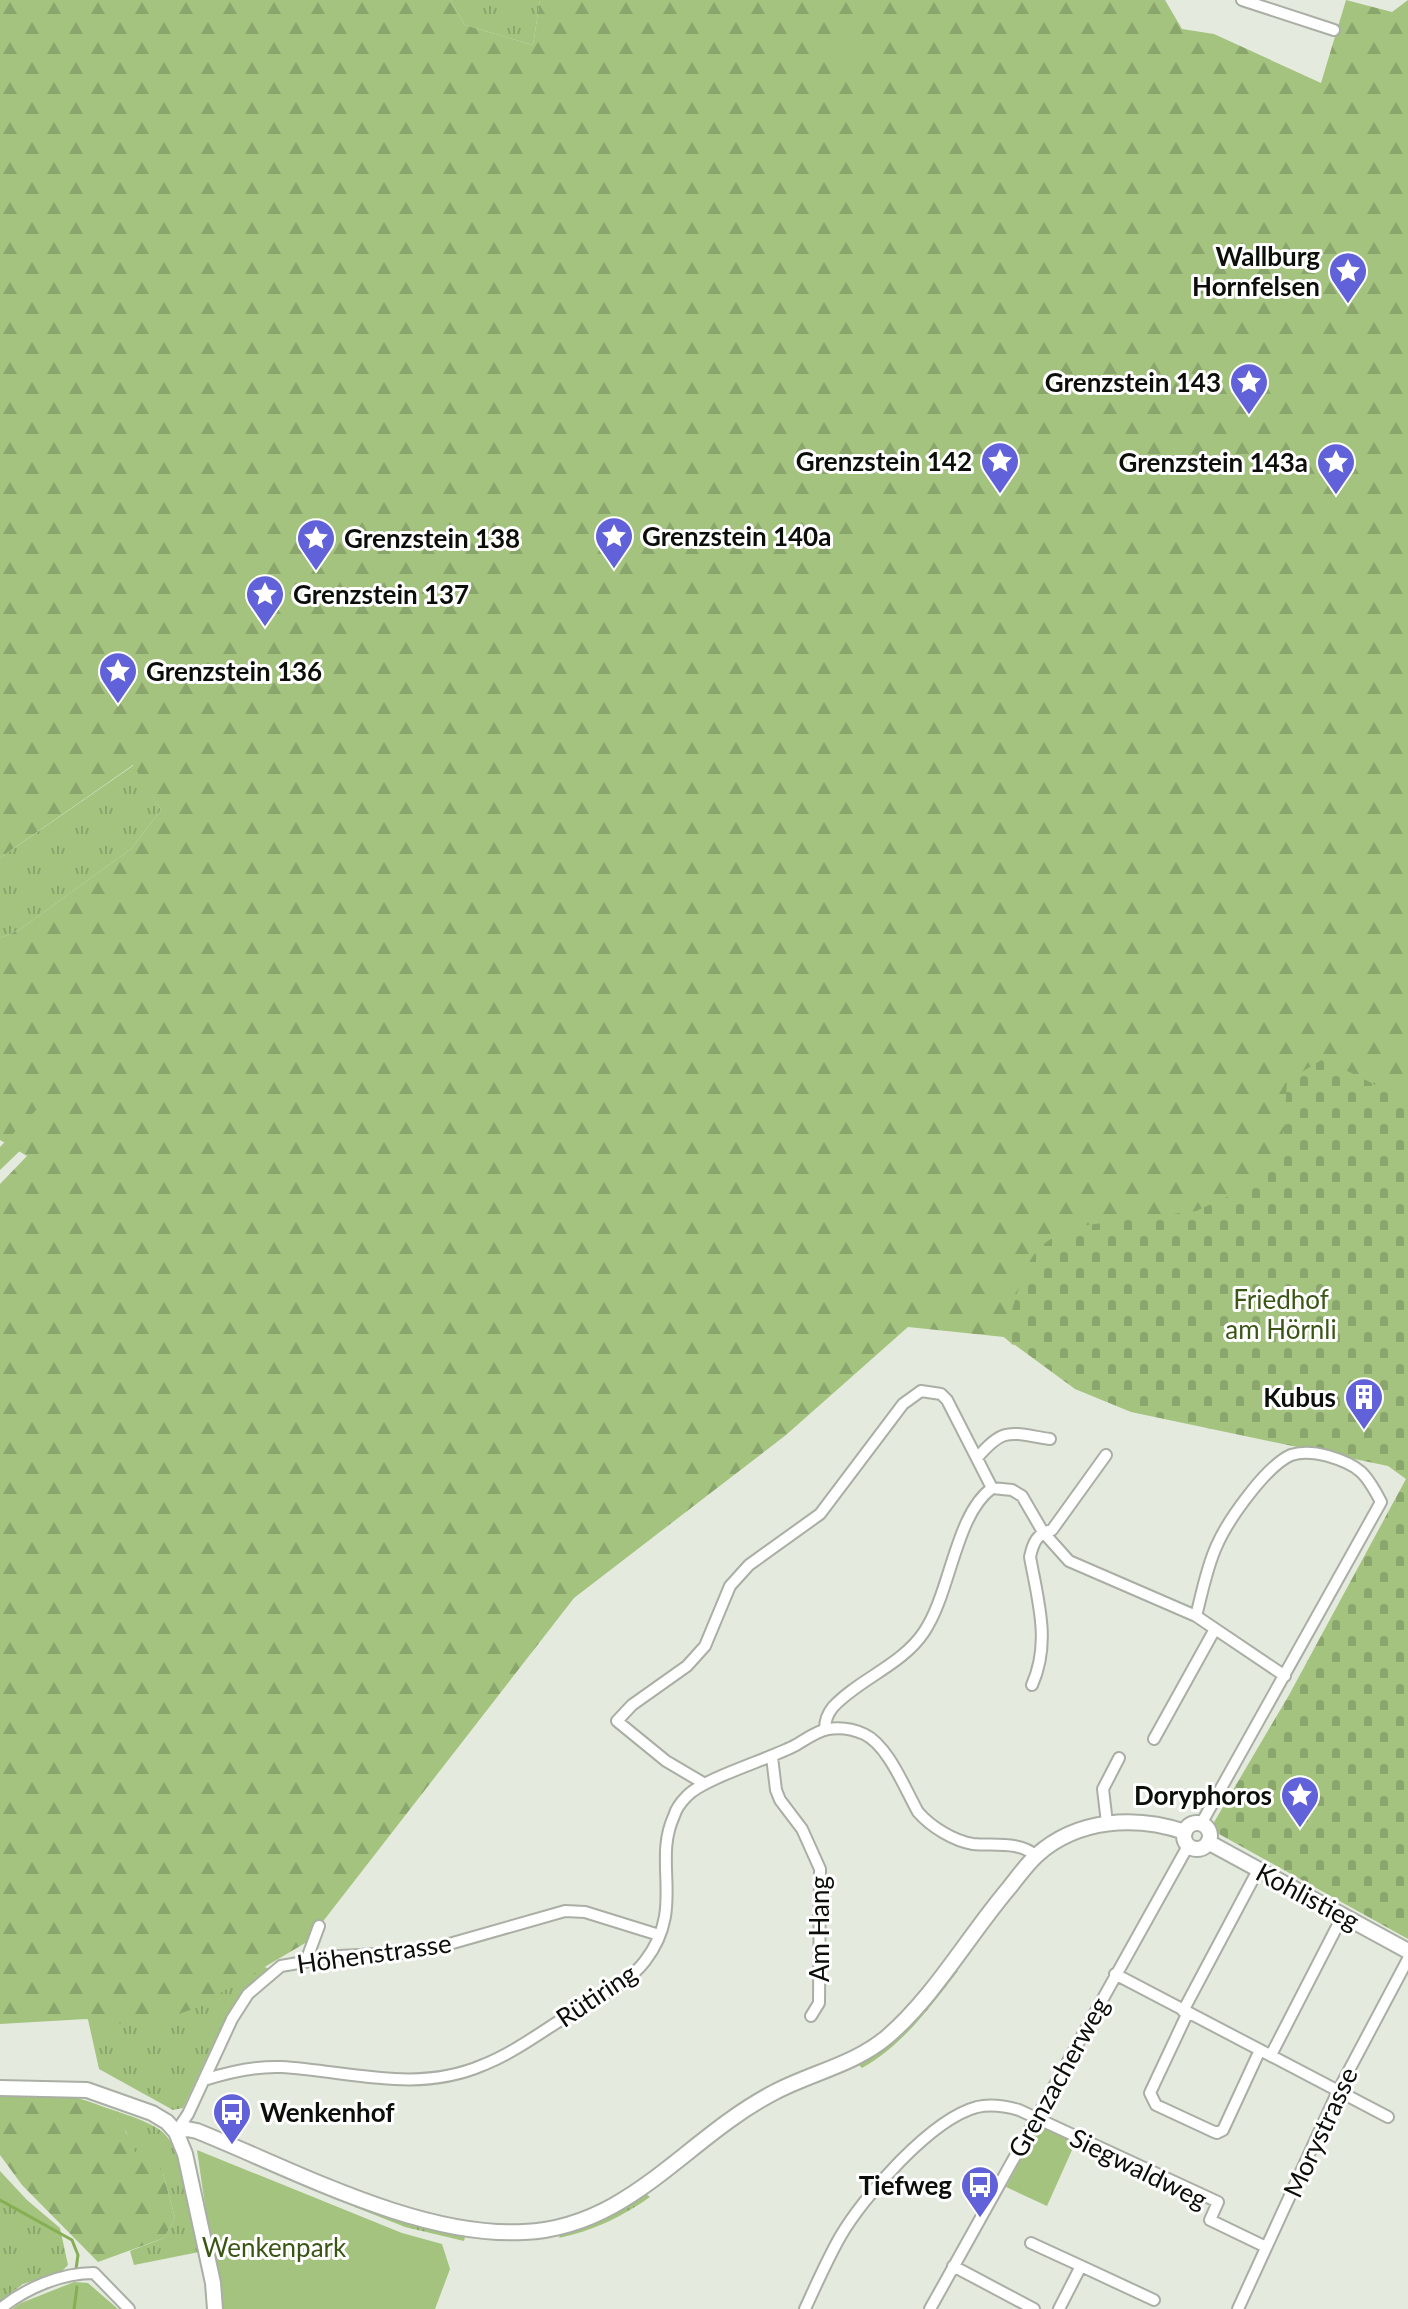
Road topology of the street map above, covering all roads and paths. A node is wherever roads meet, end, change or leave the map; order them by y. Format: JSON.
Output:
{"nodes":[{"id":1,"x":1242,"y":0,"type":"edge"},
{"id":2,"x":1334,"y":30,"type":"dead end"},
{"id":3,"x":1050,"y":1439,"type":"dead end"},
{"id":4,"x":1106,"y":1455,"type":"dead end"},
{"id":5,"x":977,"y":1458,"type":"junction"},
{"id":6,"x":992,"y":1488,"type":"junction"},
{"id":7,"x":1043,"y":1532,"type":"junction"},
{"id":8,"x":1196,"y":1616,"type":"junction"},
{"id":9,"x":1215,"y":1629,"type":"junction"},
{"id":10,"x":1285,"y":1676,"type":"junction"},
{"id":11,"x":1032,"y":1685,"type":"dead end"},
{"id":12,"x":825,"y":1729,"type":"junction"},
{"id":13,"x":1154,"y":1739,"type":"dead end"},
{"id":14,"x":772,"y":1757,"type":"junction"},
{"id":15,"x":1119,"y":1758,"type":"dead end"},
{"id":16,"x":705,"y":1784,"type":"junction"},
{"id":17,"x":1107,"y":1823,"type":"junction"},
{"id":18,"x":1201,"y":1824,"type":"junction"},
{"id":19,"x":1186,"y":1839,"type":"junction"},
{"id":20,"x":1208,"y":1842,"type":"junction"},
{"id":21,"x":1036,"y":1856,"type":"junction"},
{"id":22,"x":1258,"y":1870,"type":"junction"},
{"id":23,"x":1343,"y":1915,"type":"junction"},
{"id":24,"x":319,"y":1926,"type":"dead end"},
{"id":25,"x":659,"y":1935,"type":"junction"},
{"id":26,"x":1408,"y":1951,"type":"edge"},
{"id":27,"x":1408,"y":1959,"type":"edge"},
{"id":28,"x":306,"y":1961,"type":"junction"},
{"id":29,"x":1115,"y":1974,"type":"junction"},
{"id":30,"x":1185,"y":2012,"type":"junction"},
{"id":31,"x":811,"y":2016,"type":"dead end"},
{"id":32,"x":1266,"y":2052,"type":"junction"},
{"id":33,"x":204,"y":2080,"type":"junction"},
{"id":34,"x":0,"y":2088,"type":"edge"},
{"id":35,"x":1338,"y":2091,"type":"junction"},
{"id":36,"x":1388,"y":2117,"type":"dead end"},
{"id":37,"x":1035,"y":2119,"type":"junction"},
{"id":38,"x":176,"y":2132,"type":"junction"},
{"id":39,"x":1031,"y":2243,"type":"dead end"},
{"id":40,"x":1266,"y":2247,"type":"junction"},
{"id":41,"x":953,"y":2266,"type":"junction"},
{"id":42,"x":1081,"y":2266,"type":"junction"},
{"id":43,"x":1154,"y":2300,"type":"dead end"},
{"id":44,"x":0,"y":2309,"type":"edge"},
{"id":45,"x":129,"y":2309,"type":"edge"},
{"id":46,"x":215,"y":2309,"type":"edge"},
{"id":47,"x":805,"y":2309,"type":"edge"},
{"id":48,"x":930,"y":2309,"type":"edge"},
{"id":49,"x":1034,"y":2309,"type":"edge"},
{"id":50,"x":1059,"y":2309,"type":"edge"},
{"id":51,"x":1238,"y":2309,"type":"edge"}],
"edges":[{"from":1,"to":2,"type":"street"},
{"from":3,"to":5,"type":"street"},
{"from":4,"to":7,"type":"street"},
{"from":5,"to":6,"type":"street"},
{"from":5,"to":16,"type":"street"},
{"from":6,"to":7,"type":"street"},
{"from":6,"to":12,"type":"street"},
{"from":7,"to":8,"type":"street"},
{"from":7,"to":11,"type":"street"},
{"from":8,"to":9,"type":"street"},
{"from":8,"to":10,"type":"street"},
{"from":9,"to":10,"type":"street"},
{"from":9,"to":13,"type":"street"},
{"from":10,"to":18,"type":"street"},
{"from":12,"to":14,"type":"street","name":"Rütiring"},
{"from":12,"to":21,"type":"street"},
{"from":14,"to":16,"type":"street","name":"Rütiring"},
{"from":14,"to":31,"type":"street","name":"Am Hang"},
{"from":15,"to":17,"type":"street"},
{"from":16,"to":25,"type":"street","name":"Rütiring"},
{"from":17,"to":19,"type":"street"},
{"from":17,"to":21,"type":"street"},
{"from":18,"to":19,"type":"street"},
{"from":18,"to":20,"type":"street"},
{"from":19,"to":20,"type":"street"},
{"from":19,"to":29,"type":"street","name":"Grenzacherweg"},
{"from":20,"to":22,"type":"street","name":"Kohlistieg"},
{"from":21,"to":38,"type":"street"},
{"from":22,"to":23,"type":"street","name":"Kohlistieg"},
{"from":22,"to":30,"type":"street"},
{"from":23,"to":26,"type":"street","name":"Kohlistieg"},
{"from":23,"to":32,"type":"street"},
{"from":24,"to":28,"type":"street"},
{"from":25,"to":28,"type":"street","name":"Höhenstrasse"},
{"from":25,"to":33,"type":"street","name":"Rütiring"},
{"from":27,"to":35,"type":"street","name":"Morystrasse"},
{"from":28,"to":33,"type":"street","name":"Höhenstrasse"},
{"from":29,"to":30,"type":"street"},
{"from":29,"to":37,"type":"street","name":"Grenzacherweg"},
{"from":30,"to":32,"type":"street"},
{"from":30,"to":32,"type":"street"},
{"from":32,"to":35,"type":"street"},
{"from":33,"to":38,"type":"street","name":"Höhenstrasse"},
{"from":34,"to":38,"type":"street"},
{"from":35,"to":36,"type":"street"},
{"from":35,"to":40,"type":"street","name":"Morystrasse"},
{"from":37,"to":40,"type":"street","name":"Siegwaldweg"},
{"from":37,"to":41,"type":"street","name":"Grenzacherweg"},
{"from":37,"to":47,"type":"street"},
{"from":38,"to":46,"type":"street"},
{"from":39,"to":42,"type":"street"},
{"from":40,"to":51,"type":"street","name":"Morystrasse"},
{"from":41,"to":48,"type":"street","name":"Grenzacherweg"},
{"from":41,"to":49,"type":"street"},
{"from":42,"to":43,"type":"street"},
{"from":42,"to":50,"type":"street"},
{"from":44,"to":45,"type":"street"}]}
